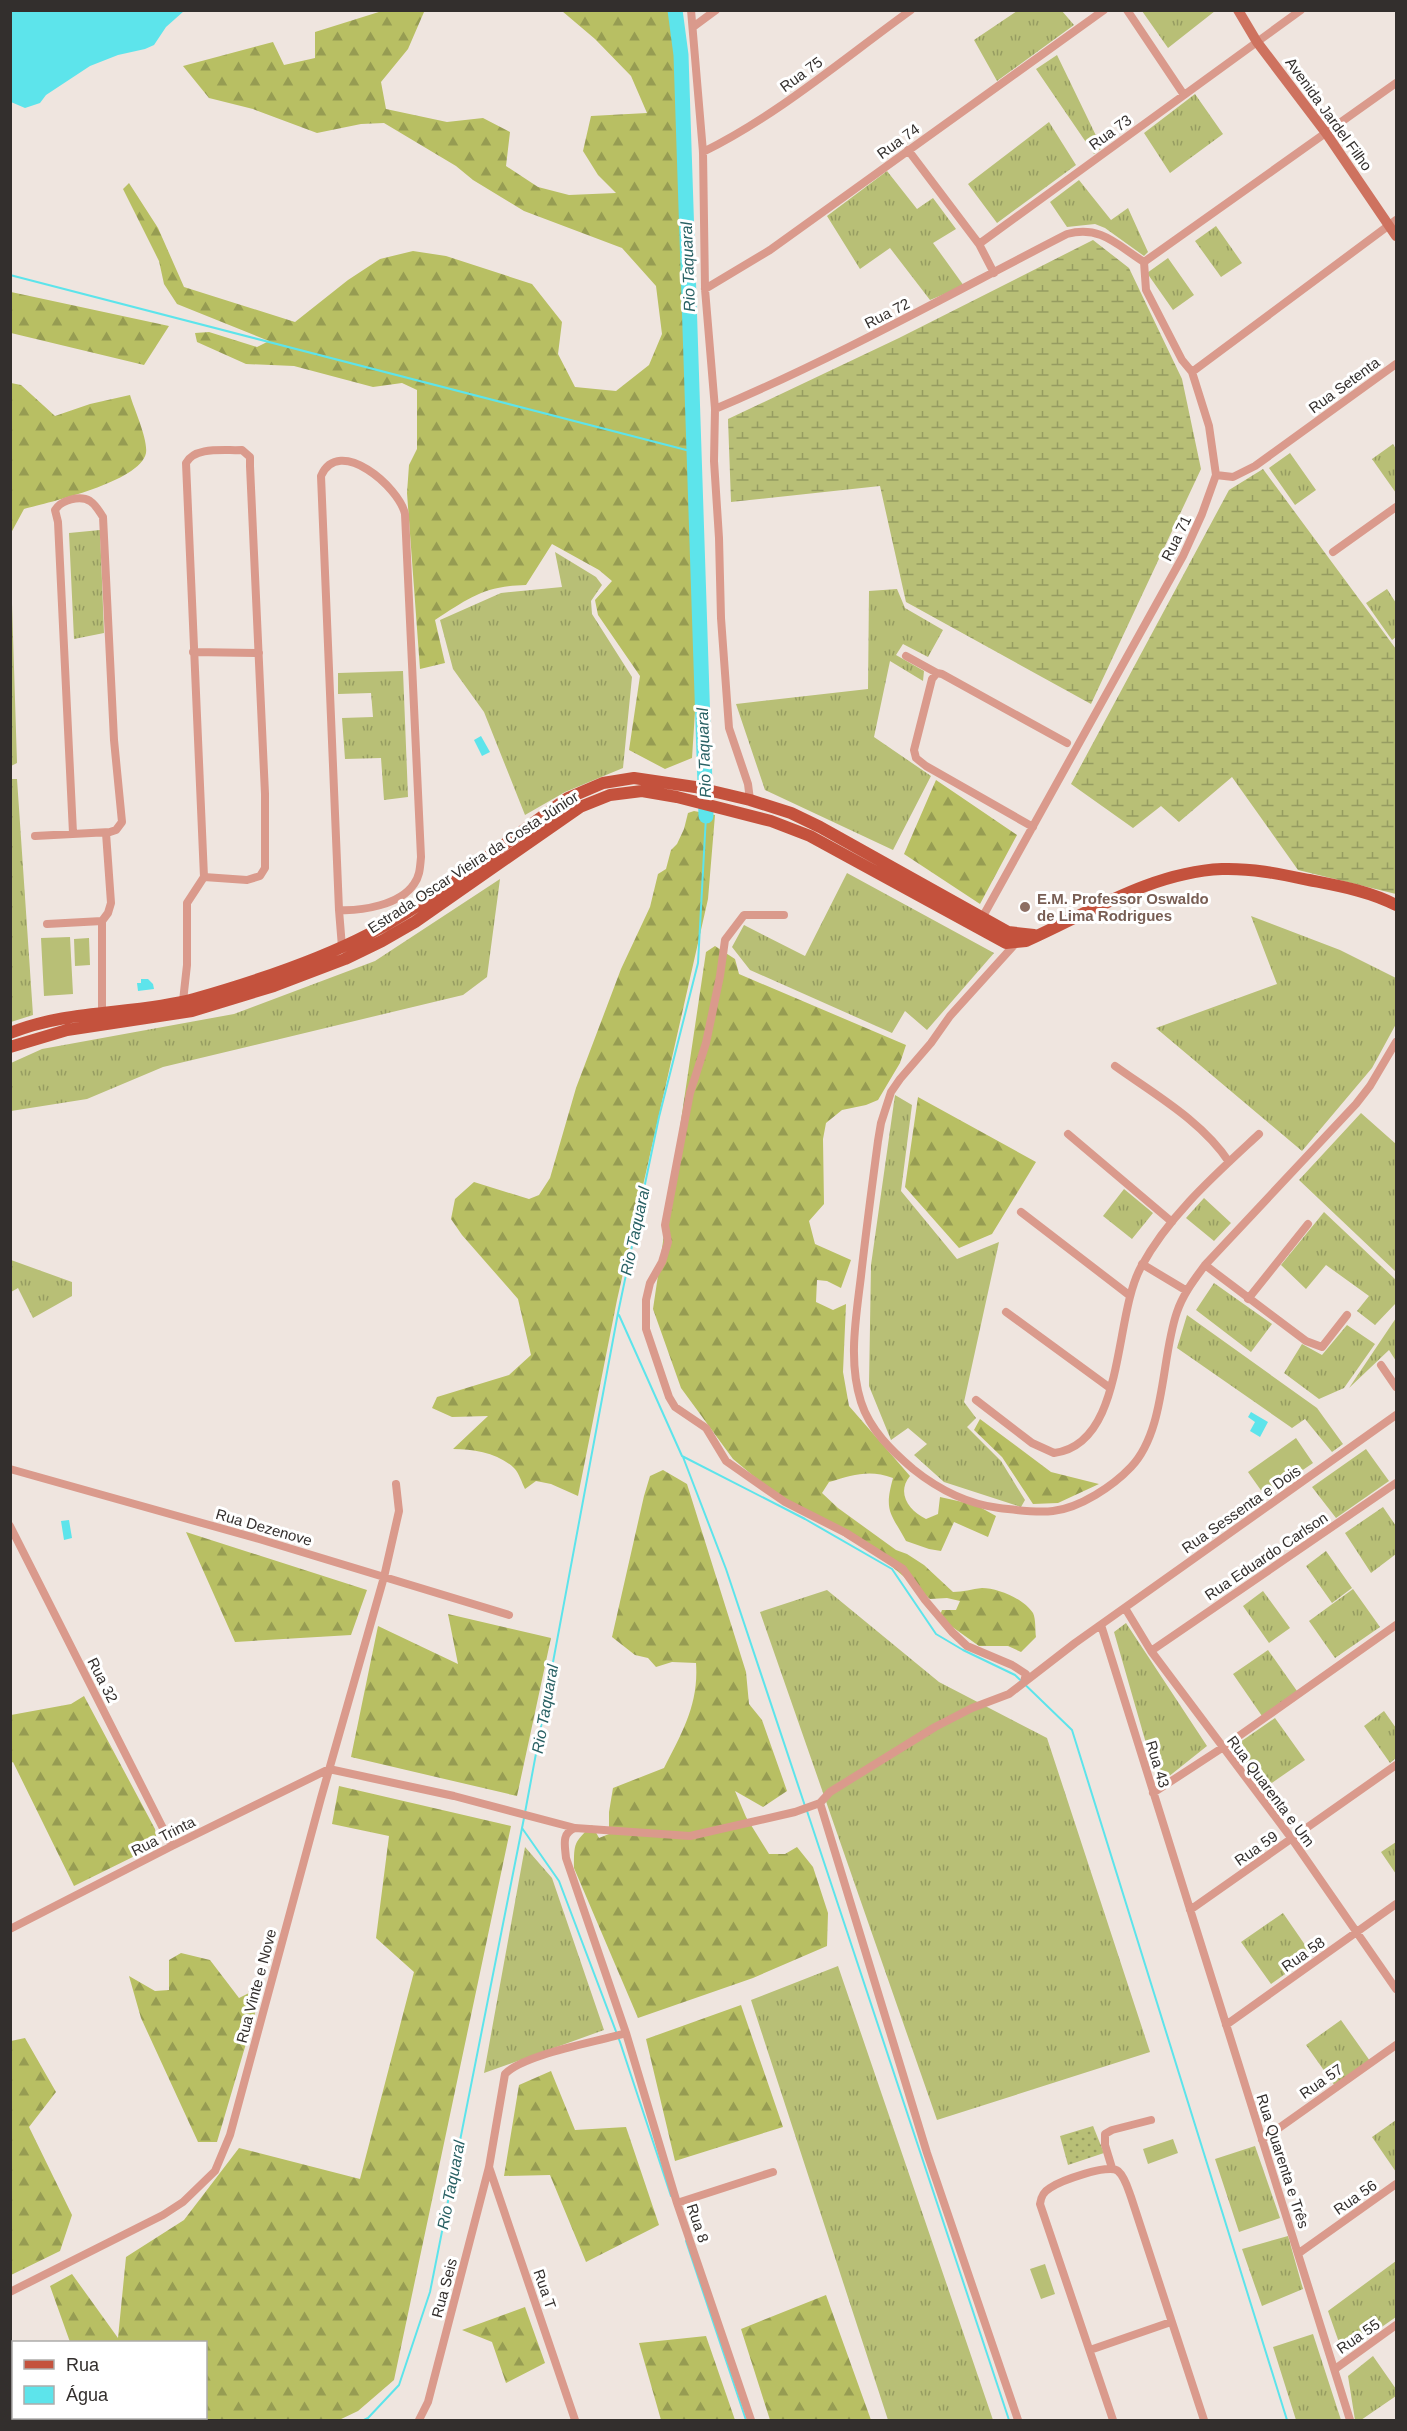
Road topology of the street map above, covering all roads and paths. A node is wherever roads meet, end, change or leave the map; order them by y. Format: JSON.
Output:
{"nodes":[{"id":1,"x":691,"y":10,"type":"edge"},
{"id":2,"x":716,"y":10,"type":"edge"},
{"id":3,"x":911,"y":10,"type":"edge"},
{"id":4,"x":1104,"y":10,"type":"edge"},
{"id":5,"x":1127,"y":10,"type":"edge"},
{"id":6,"x":1238,"y":10,"type":"edge"},
{"id":7,"x":1301,"y":10,"type":"edge"},
{"id":8,"x":693,"y":27,"type":"junction"},
{"id":9,"x":1257,"y":42,"type":"junction"},
{"id":10,"x":1396,"y":83,"type":"edge"},
{"id":11,"x":1184,"y":95,"type":"junction"},
{"id":12,"x":1326,"y":133,"type":"junction"},
{"id":13,"x":908,"y":150,"type":"junction"},
{"id":14,"x":703,"y":152,"type":"junction"},
{"id":15,"x":1393,"y":223,"type":"edge"},
{"id":16,"x":1396,"y":236,"type":"edge"},
{"id":17,"x":979,"y":244,"type":"junction"},
{"id":18,"x":1144,"y":262,"type":"junction"},
{"id":19,"x":994,"y":273,"type":"junction"},
{"id":20,"x":705,"y":289,"type":"junction"},
{"id":21,"x":1396,"y":364,"type":"edge"},
{"id":22,"x":1192,"y":372,"type":"junction"},
{"id":23,"x":715,"y":409,"type":"junction"},
{"id":24,"x":1216,"y":475,"type":"junction"},
{"id":25,"x":1396,"y":507,"type":"edge"},
{"id":26,"x":1333,"y":552,"type":"dead end"},
{"id":27,"x":193,"y":652,"type":"junction"},
{"id":28,"x":259,"y":653,"type":"junction"},
{"id":29,"x":906,"y":656,"type":"dead end"},
{"id":30,"x":937,"y":673,"type":"junction"},
{"id":31,"x":1067,"y":744,"type":"dead end"},
{"id":32,"x":750,"y":800,"type":"junction"},
{"id":33,"x":1034,"y":827,"type":"junction"},
{"id":34,"x":106,"y":832,"type":"junction"},
{"id":35,"x":73,"y":833,"type":"junction"},
{"id":36,"x":35,"y":836,"type":"dead end"},
{"id":37,"x":204,"y":877,"type":"junction"},
{"id":38,"x":1396,"y":904,"type":"edge"},
{"id":39,"x":339,"y":910,"type":"junction"},
{"id":40,"x":784,"y":915,"type":"dead end"},
{"id":41,"x":982,"y":918,"type":"junction"},
{"id":42,"x":102,"y":921,"type":"junction"},
{"id":43,"x":46,"y":924,"type":"dead end"},
{"id":44,"x":1039,"y":935,"type":"junction"},
{"id":45,"x":1017,"y":943,"type":"junction"},
{"id":46,"x":342,"y":947,"type":"junction"},
{"id":47,"x":183,"y":1001,"type":"junction"},
{"id":48,"x":102,"y":1012,"type":"junction"},
{"id":49,"x":10,"y":1033,"type":"edge"},
{"id":50,"x":1396,"y":1042,"type":"edge"},
{"id":51,"x":10,"y":1047,"type":"edge"},
{"id":52,"x":1115,"y":1066,"type":"dead end"},
{"id":53,"x":1068,"y":1134,"type":"dead end"},
{"id":54,"x":1258,"y":1134,"type":"dead end"},
{"id":55,"x":1229,"y":1162,"type":"junction"},
{"id":56,"x":1022,"y":1212,"type":"dead end"},
{"id":57,"x":1172,"y":1222,"type":"junction"},
{"id":58,"x":1308,"y":1224,"type":"dead end"},
{"id":59,"x":1142,"y":1264,"type":"junction"},
{"id":60,"x":1205,"y":1265,"type":"junction"},
{"id":61,"x":1186,"y":1291,"type":"junction"},
{"id":62,"x":1129,"y":1295,"type":"junction"},
{"id":63,"x":1248,"y":1299,"type":"junction"},
{"id":64,"x":1006,"y":1312,"type":"dead end"},
{"id":65,"x":1347,"y":1315,"type":"dead end"},
{"id":66,"x":1381,"y":1365,"type":"dead end"},
{"id":67,"x":1396,"y":1387,"type":"edge"},
{"id":68,"x":1110,"y":1388,"type":"junction"},
{"id":69,"x":976,"y":1400,"type":"dead end"},
{"id":70,"x":1396,"y":1415,"type":"edge"},
{"id":71,"x":10,"y":1469,"type":"edge"},
{"id":72,"x":1396,"y":1483,"type":"edge"},
{"id":73,"x":396,"y":1484,"type":"dead end"},
{"id":74,"x":10,"y":1526,"type":"edge"},
{"id":75,"x":384,"y":1577,"type":"junction"},
{"id":76,"x":1125,"y":1608,"type":"junction"},
{"id":77,"x":509,"y":1615,"type":"dead end"},
{"id":78,"x":1101,"y":1625,"type":"junction"},
{"id":79,"x":1396,"y":1625,"type":"edge"},
{"id":80,"x":1151,"y":1651,"type":"junction"},
{"id":81,"x":1021,"y":1685,"type":"junction"},
{"id":82,"x":1222,"y":1748,"type":"junction"},
{"id":83,"x":1396,"y":1765,"type":"edge"},
{"id":84,"x":328,"y":1769,"type":"junction"},
{"id":85,"x":1153,"y":1793,"type":"junction"},
{"id":86,"x":820,"y":1803,"type":"junction"},
{"id":87,"x":575,"y":1828,"type":"junction"},
{"id":88,"x":1292,"y":1839,"type":"junction"},
{"id":89,"x":172,"y":1846,"type":"junction"},
{"id":90,"x":1396,"y":1904,"type":"edge"},
{"id":91,"x":1190,"y":1910,"type":"junction"},
{"id":92,"x":10,"y":1929,"type":"edge"},
{"id":93,"x":1356,"y":1933,"type":"junction"},
{"id":94,"x":1396,"y":1989,"type":"edge"},
{"id":95,"x":1226,"y":2025,"type":"junction"},
{"id":96,"x":624,"y":2033,"type":"junction"},
{"id":97,"x":1396,"y":2045,"type":"edge"},
{"id":98,"x":1151,"y":2120,"type":"dead end"},
{"id":99,"x":1262,"y":2140,"type":"junction"},
{"id":100,"x":489,"y":2167,"type":"junction"},
{"id":101,"x":1112,"y":2168,"type":"junction"},
{"id":102,"x":773,"y":2172,"type":"dead end"},
{"id":103,"x":1396,"y":2184,"type":"edge"},
{"id":104,"x":677,"y":2203,"type":"junction"},
{"id":105,"x":1299,"y":2253,"type":"junction"},
{"id":106,"x":10,"y":2292,"type":"edge"},
{"id":107,"x":1171,"y":2322,"type":"junction"},
{"id":108,"x":1396,"y":2325,"type":"edge"},
{"id":109,"x":1089,"y":2350,"type":"junction"},
{"id":110,"x":1335,"y":2369,"type":"junction"},
{"id":111,"x":418,"y":2421,"type":"edge"},
{"id":112,"x":575,"y":2421,"type":"edge"},
{"id":113,"x":752,"y":2421,"type":"edge"},
{"id":114,"x":1018,"y":2421,"type":"edge"},
{"id":115,"x":1113,"y":2421,"type":"edge"},
{"id":116,"x":1204,"y":2421,"type":"edge"},
{"id":117,"x":1350,"y":2421,"type":"edge"}],
"edges":[{"from":1,"to":8,"type":"street"},
{"from":2,"to":8,"type":"street"},
{"from":3,"to":14,"type":"street","name":"Rua 75"},
{"from":4,"to":13,"type":"street","name":"Rua 74"},
{"from":5,"to":11,"type":"street"},
{"from":6,"to":9,"type":"main road","name":"Avenida Jardel Filho"},
{"from":7,"to":9,"type":"street","name":"Rua 73"},
{"from":8,"to":14,"type":"street"},
{"from":9,"to":11,"type":"street","name":"Rua 73"},
{"from":9,"to":12,"type":"main road","name":"Avenida Jardel Filho"},
{"from":10,"to":12,"type":"street"},
{"from":11,"to":17,"type":"street","name":"Rua 73"},
{"from":12,"to":15,"type":"main road","name":"Avenida Jardel Filho"},
{"from":12,"to":18,"type":"street"},
{"from":13,"to":17,"type":"street"},
{"from":13,"to":20,"type":"street","name":"Rua 74"},
{"from":14,"to":20,"type":"street"},
{"from":15,"to":16,"type":"main road","name":"Avenida Jardel Filho"},
{"from":15,"to":22,"type":"street"},
{"from":17,"to":19,"type":"street"},
{"from":18,"to":19,"type":"street","name":"Rua 72"},
{"from":18,"to":22,"type":"street","name":"Rua 71"},
{"from":19,"to":23,"type":"street","name":"Rua 72"},
{"from":20,"to":23,"type":"street"},
{"from":21,"to":24,"type":"street","name":"Rua Setenta"},
{"from":22,"to":24,"type":"street","name":"Rua 71"},
{"from":23,"to":32,"type":"street"},
{"from":24,"to":33,"type":"street","name":"Rua 71"},
{"from":25,"to":26,"type":"street"},
{"from":27,"to":28,"type":"street"},
{"from":27,"to":28,"type":"street"},
{"from":27,"to":37,"type":"street"},
{"from":28,"to":37,"type":"street"},
{"from":29,"to":30,"type":"street"},
{"from":30,"to":31,"type":"street"},
{"from":30,"to":33,"type":"street"},
{"from":32,"to":41,"type":"main road","name":"Estrada Oscar Vieira da Costa Júnior"},
{"from":32,"to":46,"type":"main road","name":"Estrada Oscar Vieira da Costa Júnior"},
{"from":33,"to":41,"type":"street","name":"Rua 71"},
{"from":34,"to":35,"type":"street"},
{"from":34,"to":35,"type":"street"},
{"from":34,"to":42,"type":"street"},
{"from":35,"to":36,"type":"street"},
{"from":37,"to":47,"type":"street"},
{"from":38,"to":44,"type":"main road"},
{"from":39,"to":39,"type":"street"},
{"from":39,"to":46,"type":"street"},
{"from":40,"to":81,"type":"street"},
{"from":41,"to":44,"type":"main road","name":"Estrada Oscar Vieira da Costa Júnior"},
{"from":42,"to":43,"type":"street"},
{"from":42,"to":48,"type":"street"},
{"from":44,"to":45,"type":"main road"},
{"from":45,"to":51,"type":"main road","name":"Estrada Oscar Vieira da Costa Júnior"},
{"from":45,"to":61,"type":"street"},
{"from":46,"to":47,"type":"main road","name":"Estrada Oscar Vieira da Costa Júnior"},
{"from":47,"to":48,"type":"main road","name":"Estrada Oscar Vieira da Costa Júnior"},
{"from":48,"to":49,"type":"main road","name":"Estrada Oscar Vieira da Costa Júnior"},
{"from":50,"to":60,"type":"street"},
{"from":52,"to":55,"type":"street"},
{"from":53,"to":57,"type":"street"},
{"from":54,"to":55,"type":"street"},
{"from":55,"to":57,"type":"street"},
{"from":56,"to":62,"type":"street"},
{"from":57,"to":59,"type":"street"},
{"from":58,"to":63,"type":"street"},
{"from":59,"to":61,"type":"street"},
{"from":59,"to":62,"type":"street"},
{"from":60,"to":61,"type":"street"},
{"from":60,"to":63,"type":"street"},
{"from":62,"to":68,"type":"street"},
{"from":63,"to":65,"type":"street"},
{"from":64,"to":68,"type":"street"},
{"from":66,"to":67,"type":"street"},
{"from":68,"to":69,"type":"street"},
{"from":70,"to":76,"type":"street","name":"Rua Sessenta e Dois"},
{"from":71,"to":75,"type":"street","name":"Rua Dezenove"},
{"from":72,"to":80,"type":"street","name":"Rua Eduardo Carlson"},
{"from":73,"to":75,"type":"street","name":"Rua Vinte e Nove"},
{"from":74,"to":89,"type":"street","name":"Rua 32"},
{"from":75,"to":77,"type":"street","name":"Rua Dezenove"},
{"from":75,"to":84,"type":"street","name":"Rua Vinte e Nove"},
{"from":76,"to":78,"type":"street","name":"Rua Sessenta e Dois"},
{"from":76,"to":80,"type":"street","name":"Rua Quarenta e Um"},
{"from":78,"to":81,"type":"street","name":"Rua Sessenta e Dois"},
{"from":78,"to":85,"type":"street","name":"Rua 43"},
{"from":79,"to":82,"type":"street"},
{"from":80,"to":82,"type":"street","name":"Rua Quarenta e Um"},
{"from":81,"to":86,"type":"street","name":"Rua Sessenta e Dois"},
{"from":82,"to":85,"type":"street"},
{"from":82,"to":88,"type":"street","name":"Rua Quarenta e Um"},
{"from":83,"to":88,"type":"street","name":"Rua 59"},
{"from":84,"to":87,"type":"street","name":"Rua Sessenta e Dois"},
{"from":84,"to":89,"type":"street","name":"Rua Trinta"},
{"from":84,"to":106,"type":"street","name":"Rua Vinte e Nove"},
{"from":85,"to":91,"type":"street","name":"Rua 43"},
{"from":86,"to":87,"type":"street","name":"Rua Sessenta e Dois"},
{"from":86,"to":114,"type":"street"},
{"from":87,"to":96,"type":"street","name":"Rua 8"},
{"from":88,"to":91,"type":"street","name":"Rua 59"},
{"from":88,"to":93,"type":"street","name":"Rua Quarenta e Um"},
{"from":89,"to":92,"type":"street","name":"Rua Trinta"},
{"from":90,"to":93,"type":"street","name":"Rua 58"},
{"from":91,"to":95,"type":"street","name":"Rua Quarenta e Três"},
{"from":93,"to":94,"type":"street","name":"Rua Quarenta e Um"},
{"from":93,"to":95,"type":"street","name":"Rua 58"},
{"from":95,"to":99,"type":"street","name":"Rua Quarenta e Três"},
{"from":96,"to":100,"type":"street","name":"Rua Seis"},
{"from":96,"to":104,"type":"street","name":"Rua 8"},
{"from":97,"to":99,"type":"street","name":"Rua 57"},
{"from":98,"to":101,"type":"street"},
{"from":99,"to":105,"type":"street","name":"Rua Quarenta e Três"},
{"from":100,"to":111,"type":"street","name":"Rua Seis"},
{"from":100,"to":112,"type":"street","name":"Rua T"},
{"from":101,"to":107,"type":"street"},
{"from":101,"to":109,"type":"street"},
{"from":102,"to":104,"type":"street"},
{"from":103,"to":105,"type":"street","name":"Rua 56"},
{"from":104,"to":113,"type":"street","name":"Rua 8"},
{"from":105,"to":110,"type":"street","name":"Rua Quarenta e Três"},
{"from":107,"to":109,"type":"street"},
{"from":107,"to":116,"type":"street"},
{"from":108,"to":110,"type":"street","name":"Rua 55"},
{"from":109,"to":115,"type":"street"},
{"from":110,"to":117,"type":"street","name":"Rua Quarenta e Três"}]}
